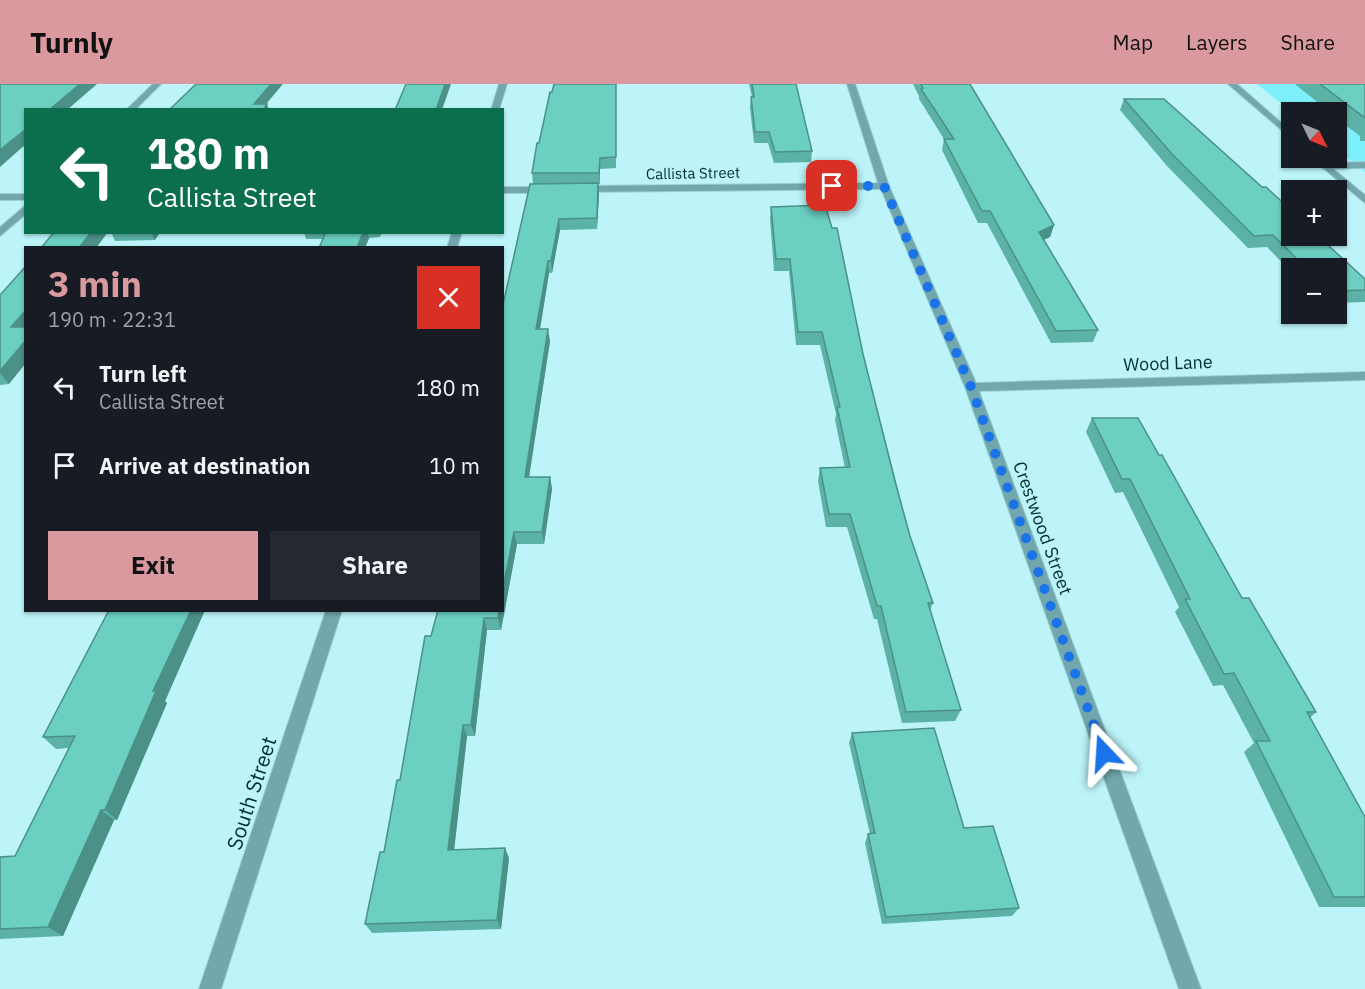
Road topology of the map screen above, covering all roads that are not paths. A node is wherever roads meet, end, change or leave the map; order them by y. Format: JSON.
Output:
{"nodes":[{"id":1,"x":157,"y":84,"type":"edge"},
{"id":2,"x":503,"y":84,"type":"edge"},
{"id":3,"x":850,"y":84,"type":"edge"},
{"id":4,"x":1232,"y":84,"type":"edge"},
{"id":5,"x":132,"y":108,"type":"edge"},
{"id":6,"x":496,"y":108,"type":"edge"},
{"id":7,"x":1281,"y":127,"type":"edge"},
{"id":8,"x":1347,"y":165,"type":"edge"},
{"id":9,"x":1365,"y":165,"type":"edge"},
{"id":10,"x":1326,"y":168,"type":"edge"},
{"id":11,"x":884,"y":186,"type":"junction"},
{"id":12,"x":504,"y":190,"type":"edge"},
{"id":13,"x":0,"y":196,"type":"edge"},
{"id":14,"x":24,"y":196,"type":"edge"},
{"id":15,"x":1365,"y":200,"type":"edge"},
{"id":16,"x":24,"y":210,"type":"edge"},
{"id":17,"x":0,"y":233,"type":"edge"},
{"id":18,"x":1365,"y":376,"type":"edge"},
{"id":19,"x":971,"y":387,"type":"junction"},
{"id":20,"x":333,"y":612,"type":"edge"},
{"id":21,"x":210,"y":989,"type":"edge"},
{"id":22,"x":1190,"y":989,"type":"edge"}],
"edges":[{"from":1,"to":5,"type":"street"},
{"from":2,"to":6,"type":"street"},
{"from":3,"to":11,"type":"street","name":"Crestwood Street"},
{"from":4,"to":7,"type":"street"},
{"from":8,"to":9,"type":"street"},
{"from":10,"to":15,"type":"street"},
{"from":11,"to":12,"type":"street","name":"Callista Street"},
{"from":11,"to":19,"type":"street","name":"Crestwood Street"},
{"from":13,"to":14,"type":"street"},
{"from":16,"to":17,"type":"street"},
{"from":18,"to":19,"type":"street","name":"Wood Lane"},
{"from":19,"to":22,"type":"street","name":"Crestwood Street"},
{"from":20,"to":21,"type":"street","name":"South Street"}]}
